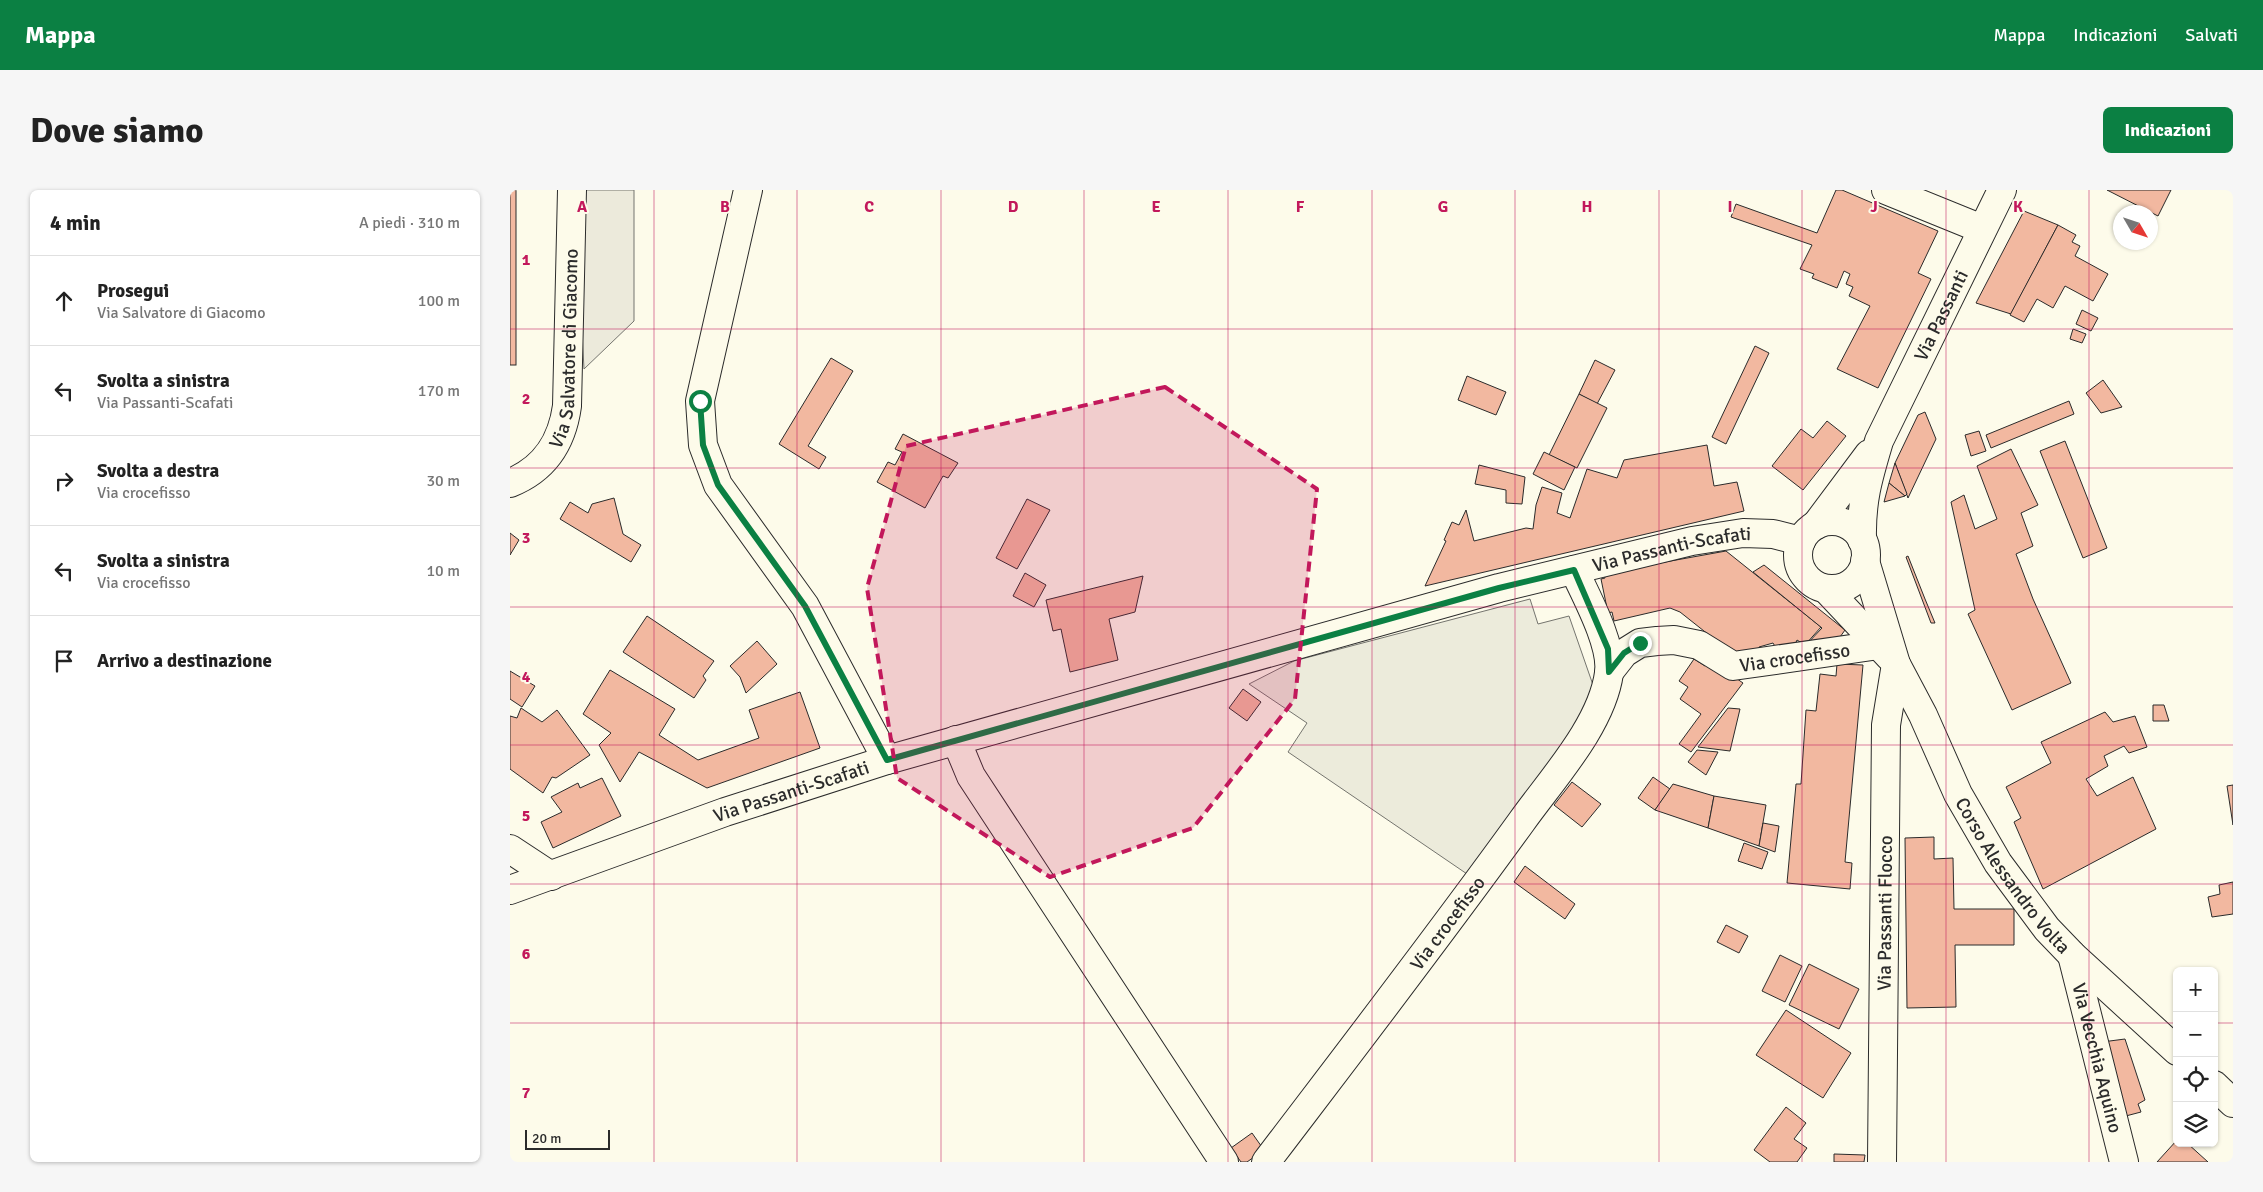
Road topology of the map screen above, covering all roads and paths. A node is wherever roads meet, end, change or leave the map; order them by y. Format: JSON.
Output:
{"nodes":[{"id":1,"x":572,"y":190,"type":"edge"},
{"id":2,"x":748,"y":190,"type":"edge"},
{"id":3,"x":1886,"y":190,"type":"edge"},
{"id":4,"x":2002,"y":190,"type":"edge"},
{"id":5,"x":1982,"y":229,"type":"junction"},
{"id":6,"x":1879,"y":441,"type":"junction"},
{"id":7,"x":510,"y":483,"type":"edge"},
{"id":8,"x":1809,"y":533,"type":"junction"},
{"id":9,"x":1864,"y":551,"type":"junction"},
{"id":10,"x":1574,"y":570,"type":"junction"},
{"id":11,"x":1826,"y":589,"type":"junction"},
{"id":12,"x":1887,"y":654,"type":"junction"},
{"id":13,"x":1609,"y":672,"type":"junction"},
{"id":14,"x":956,"y":740,"type":"junction"},
{"id":15,"x":887,"y":760,"type":"junction"},
{"id":16,"x":510,"y":849,"type":"edge"},
{"id":17,"x":550,"y":876,"type":"junction"},
{"id":18,"x":510,"y":890,"type":"edge"},
{"id":19,"x":2072,"y":955,"type":"junction"},
{"id":20,"x":2173,"y":1047,"type":"edge"},
{"id":21,"x":2218,"y":1089,"type":"edge"},
{"id":22,"x":2233,"y":1103,"type":"edge"},
{"id":23,"x":1224,"y":1162,"type":"edge"},
{"id":24,"x":1266,"y":1162,"type":"edge"},
{"id":25,"x":1882,"y":1162,"type":"edge"},
{"id":26,"x":2124,"y":1162,"type":"edge"}],
"edges":[{"from":1,"to":7,"type":"street","name":"Via Salvatore di Giacomo"},
{"from":2,"to":15,"type":"street"},
{"from":3,"to":5,"type":"street"},
{"from":4,"to":5,"type":"street","name":"Via Passanti"},
{"from":5,"to":6,"type":"street","name":"Via Passanti"},
{"from":6,"to":8,"type":"street","name":"Via Passanti"},
{"from":6,"to":9,"type":"street","name":"Via Passanti"},
{"from":8,"to":9,"type":"street"},
{"from":8,"to":10,"type":"street","name":"Via Passanti-Scafati"},
{"from":8,"to":11,"type":"street"},
{"from":9,"to":11,"type":"street"},
{"from":9,"to":12,"type":"street","name":"Via Passanti"},
{"from":10,"to":13,"type":"street","name":"Via crocefisso"},
{"from":10,"to":14,"type":"street","name":"Via Passanti-Scafati"},
{"from":11,"to":12,"type":"street"},
{"from":12,"to":13,"type":"street","name":"Via crocefisso"},
{"from":12,"to":19,"type":"street","name":"Corso Alessandro Volta"},
{"from":12,"to":25,"type":"street","name":"Via Passanti Flocco"},
{"from":13,"to":24,"type":"street","name":"Via crocefisso"},
{"from":14,"to":15,"type":"street","name":"Via Passanti-Scafati"},
{"from":14,"to":23,"type":"street"},
{"from":15,"to":17,"type":"street","name":"Via Passanti-Scafati"},
{"from":16,"to":17,"type":"street"},
{"from":17,"to":18,"type":"street","name":"Via Passanti-Scafati"},
{"from":19,"to":20,"type":"street","name":"Corso Alessandro Volta"},
{"from":19,"to":26,"type":"street","name":"Via Vecchia Aquino"},
{"from":21,"to":22,"type":"street"}]}
